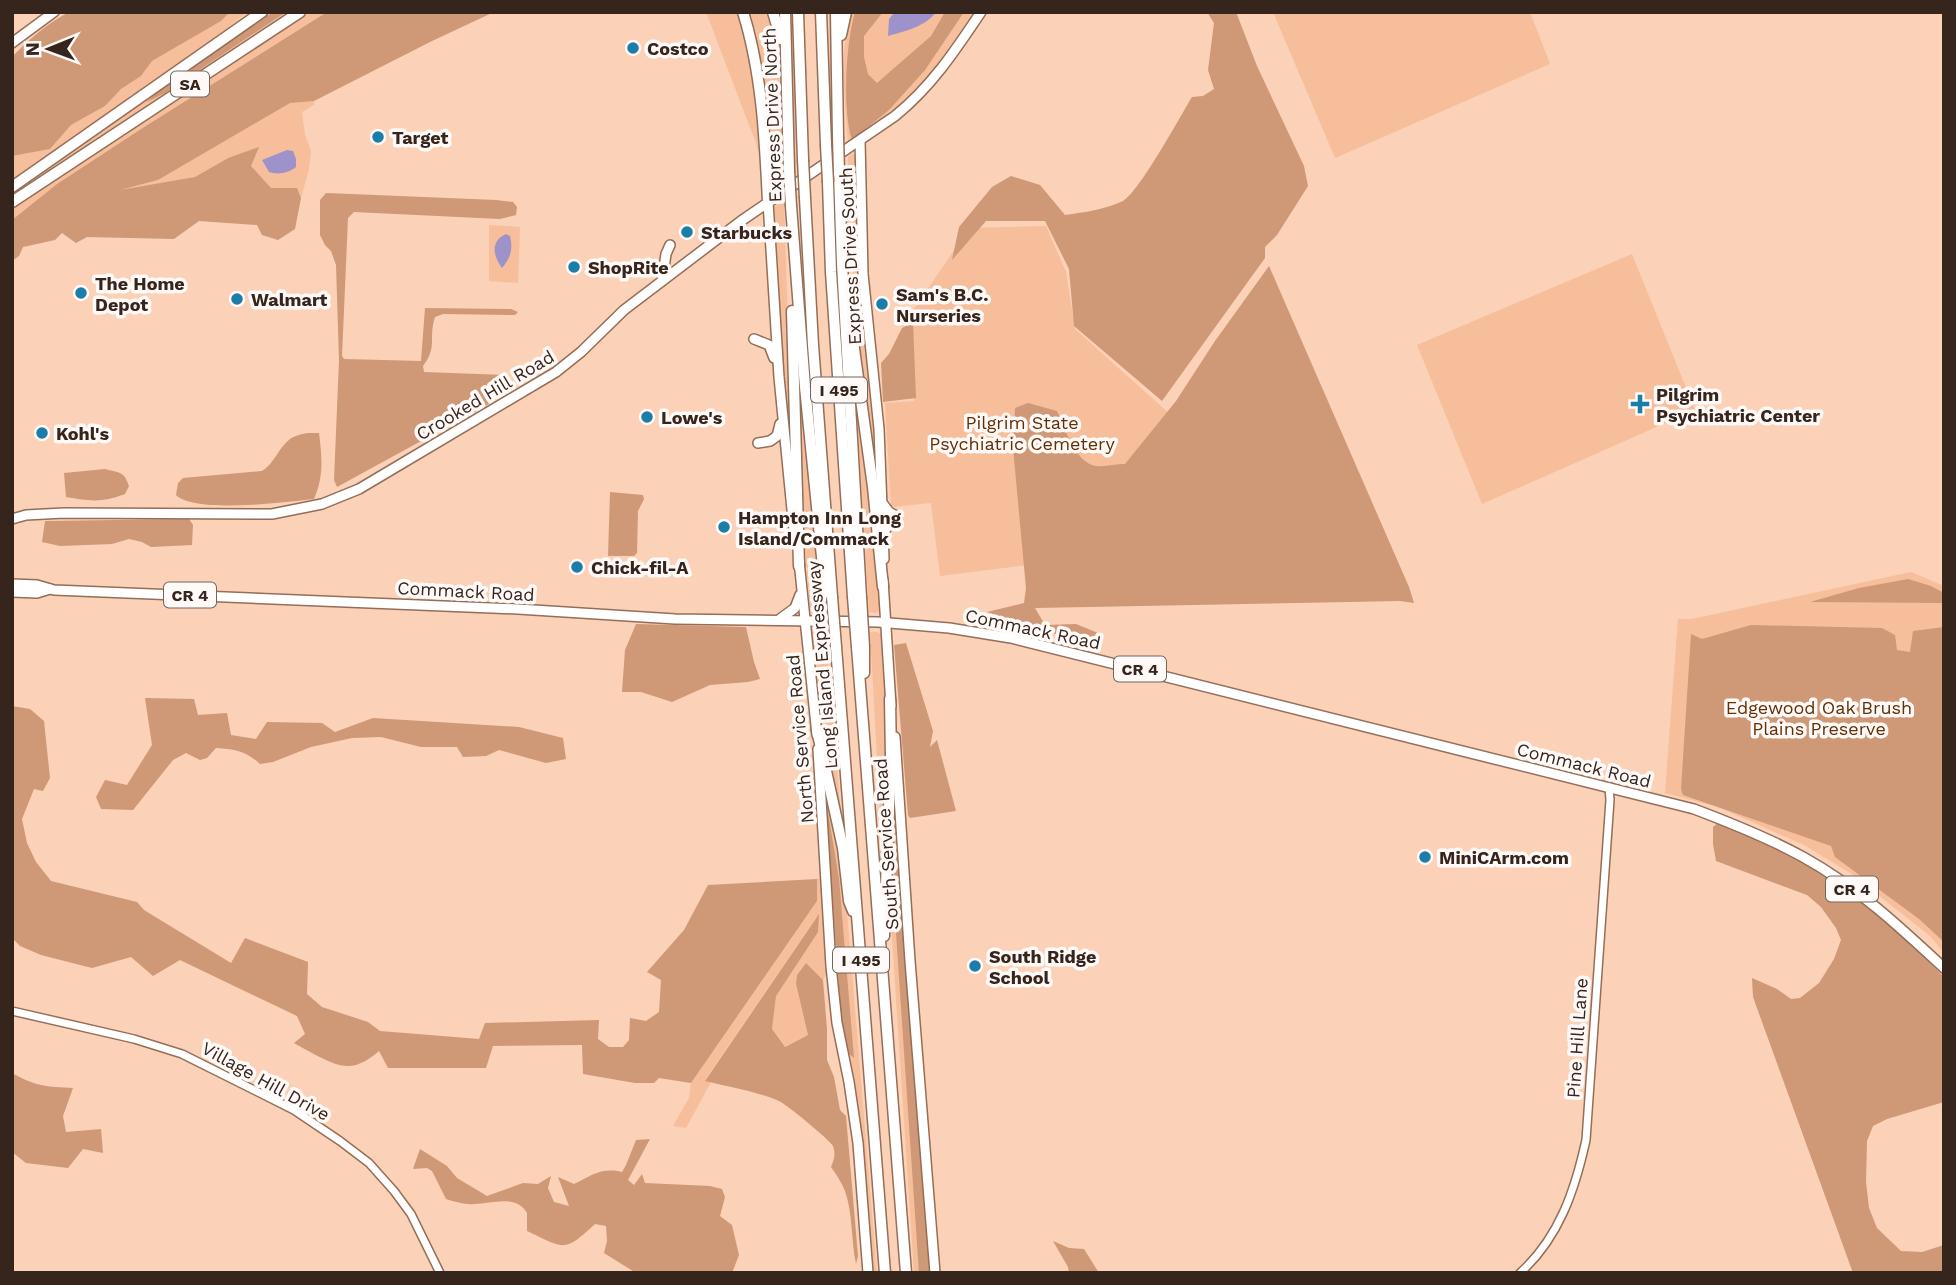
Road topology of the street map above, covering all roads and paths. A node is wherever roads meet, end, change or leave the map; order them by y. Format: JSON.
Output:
{"nodes":[{"id":1,"x":54,"y":12,"type":"edge"},
{"id":2,"x":250,"y":12,"type":"edge"},
{"id":3,"x":262,"y":12,"type":"edge"},
{"id":4,"x":300,"y":12,"type":"edge"},
{"id":5,"x":743,"y":12,"type":"edge"},
{"id":6,"x":773,"y":12,"type":"edge"},
{"id":7,"x":785,"y":12,"type":"edge"},
{"id":8,"x":798,"y":12,"type":"edge"},
{"id":9,"x":821,"y":12,"type":"edge"},
{"id":10,"x":836,"y":12,"type":"edge"},
{"id":11,"x":846,"y":12,"type":"edge"},
{"id":12,"x":981,"y":12,"type":"edge"},
{"id":13,"x":12,"y":43,"type":"edge"},
{"id":14,"x":186,"y":65,"type":"junction"},
{"id":15,"x":837,"y":81,"type":"junction"},
{"id":16,"x":786,"y":83,"type":"junction"},
{"id":17,"x":860,"y":140,"type":"junction"},
{"id":18,"x":12,"y":187,"type":"edge"},
{"id":19,"x":12,"y":202,"type":"edge"},
{"id":20,"x":768,"y":202,"type":"junction"},
{"id":21,"x":747,"y":217,"type":"junction"},
{"id":22,"x":769,"y":229,"type":"junction"},
{"id":23,"x":670,"y":245,"type":"dead end"},
{"id":24,"x":794,"y":258,"type":"junction"},
{"id":25,"x":842,"y":264,"type":"junction"},
{"id":26,"x":662,"y":281,"type":"junction"},
{"id":27,"x":775,"y":315,"type":"junction"},
{"id":28,"x":779,"y":377,"type":"junction"},
{"id":29,"x":781,"y":412,"type":"junction"},
{"id":30,"x":787,"y":466,"type":"junction"},
{"id":31,"x":883,"y":504,"type":"junction"},
{"id":32,"x":12,"y":519,"type":"edge"},
{"id":33,"x":883,"y":534,"type":"junction"},
{"id":34,"x":799,"y":566,"type":"junction"},
{"id":35,"x":12,"y":584,"type":"edge"},
{"id":36,"x":883,"y":587,"type":"junction"},
{"id":37,"x":50,"y":589,"type":"junction"},
{"id":38,"x":802,"y":590,"type":"junction"},
{"id":39,"x":12,"y":593,"type":"edge"},
{"id":40,"x":829,"y":597,"type":"junction"},
{"id":41,"x":857,"y":597,"type":"junction"},
{"id":42,"x":779,"y":620,"type":"junction"},
{"id":43,"x":805,"y":620,"type":"junction"},
{"id":44,"x":885,"y":622,"type":"junction"},
{"id":45,"x":890,"y":699,"type":"junction"},
{"id":46,"x":817,"y":730,"type":"junction"},
{"id":47,"x":1609,"y":787,"type":"junction"},
{"id":48,"x":858,"y":928,"type":"junction"},
{"id":49,"x":881,"y":968,"type":"junction"},
{"id":50,"x":1944,"y":968,"type":"edge"},
{"id":51,"x":12,"y":1011,"type":"edge"},
{"id":52,"x":440,"y":1273,"type":"edge"},
{"id":53,"x":868,"y":1273,"type":"edge"},
{"id":54,"x":885,"y":1273,"type":"edge"},
{"id":55,"x":906,"y":1273,"type":"edge"},
{"id":56,"x":935,"y":1273,"type":"edge"},
{"id":57,"x":1520,"y":1273,"type":"edge"}],
"edges":[{"from":1,"to":13,"type":"main road"},
{"from":2,"to":14,"type":"highway"},
{"from":3,"to":14,"type":"highway","number":"SA"},
{"from":4,"to":19,"type":"highway","number":"SA"},
{"from":5,"to":20,"type":"highway"},
{"from":6,"to":16,"type":"highway"},
{"from":7,"to":16,"type":"highway","name":"Express Drive North"},
{"from":8,"to":40,"type":"highway","name":"Long Island Expressway","number":"I 495","bridge":true},
{"from":9,"to":41,"type":"highway","name":"Long Island Expressway","number":"I 495","bridge":true},
{"from":10,"to":15,"type":"highway","name":"Express Drive South"},
{"from":11,"to":15,"type":"highway"},
{"from":12,"to":17,"type":"main road","name":"Crooked Hill Road"},
{"from":14,"to":18,"type":"highway","number":"SA"},
{"from":15,"to":25,"type":"highway","name":"Express Drive South","bridge":true},
{"from":16,"to":24,"type":"highway","name":"Express Drive North","bridge":true},
{"from":17,"to":20,"type":"main road","name":"Crooked Hill Road"},
{"from":17,"to":31,"type":"main road","name":"Express Drive South"},
{"from":20,"to":21,"type":"main road","name":"Crooked Hill Road"},
{"from":20,"to":22,"type":"main road","name":"North Service Road"},
{"from":21,"to":22,"type":"main road"},
{"from":21,"to":26,"type":"main road","name":"Crooked Hill Road"},
{"from":22,"to":27,"type":"main road","name":"North Service Road"},
{"from":23,"to":26,"type":"main road"},
{"from":24,"to":34,"type":"highway"},
{"from":24,"to":40,"type":"highway"},
{"from":25,"to":36,"type":"highway"},
{"from":25,"to":41,"type":"highway"},
{"from":26,"to":32,"type":"main road","name":"Crooked Hill Road"},
{"from":27,"to":28,"type":"main road","name":"North Service Road"},
{"from":27,"to":28,"type":"main road"},
{"from":28,"to":29,"type":"main road","name":"North Service Road"},
{"from":29,"to":30,"type":"main road","name":"North Service Road"},
{"from":29,"to":30,"type":"main road"},
{"from":30,"to":34,"type":"main road","name":"North Service Road"},
{"from":31,"to":33,"type":"main road","name":"Express Drive South"},
{"from":31,"to":33,"type":"main road"},
{"from":33,"to":36,"type":"main road","name":"Express Drive South"},
{"from":34,"to":38,"type":"main road","name":"North Service Road"},
{"from":35,"to":37,"type":"main road","name":"Commack Road","number":"CR 4"},
{"from":36,"to":44,"type":"main road","name":"Express Drive South"},
{"from":37,"to":39,"type":"main road","name":"Commack Road","number":"CR 4"},
{"from":37,"to":42,"type":"main road","name":"Commack Road","number":"CR 4"},
{"from":38,"to":42,"type":"main road"},
{"from":38,"to":43,"type":"main road","name":"North Service Road"},
{"from":40,"to":48,"type":"highway","name":"Long Island Expressway","number":"I 495","bridge":true},
{"from":41,"to":49,"type":"highway","name":"Long Island Expressway","number":"I 495","bridge":true},
{"from":42,"to":43,"type":"main road","name":"Commack Road","number":"CR 4"},
{"from":43,"to":44,"type":"main road","name":"Commack Road","number":"CR 4"},
{"from":43,"to":46,"type":"main road","name":"North Service Road"},
{"from":44,"to":45,"type":"main road","name":"South Service Road"},
{"from":44,"to":47,"type":"main road","name":"Commack Road","number":"CR 4"},
{"from":45,"to":49,"type":"highway"},
{"from":45,"to":56,"type":"main road","name":"South Service Road"},
{"from":46,"to":48,"type":"highway"},
{"from":46,"to":53,"type":"main road","name":"North Service Road"},
{"from":47,"to":50,"type":"main road","name":"Commack Road","number":"CR 4"},
{"from":47,"to":57,"type":"street","name":"Pine Hill Lane"},
{"from":48,"to":54,"type":"highway","name":"Long Island Expressway","number":"I 495"},
{"from":49,"to":55,"type":"highway","name":"Long Island Expressway","number":"I 495"},
{"from":51,"to":52,"type":"street","name":"Village Hill Drive"}]}
